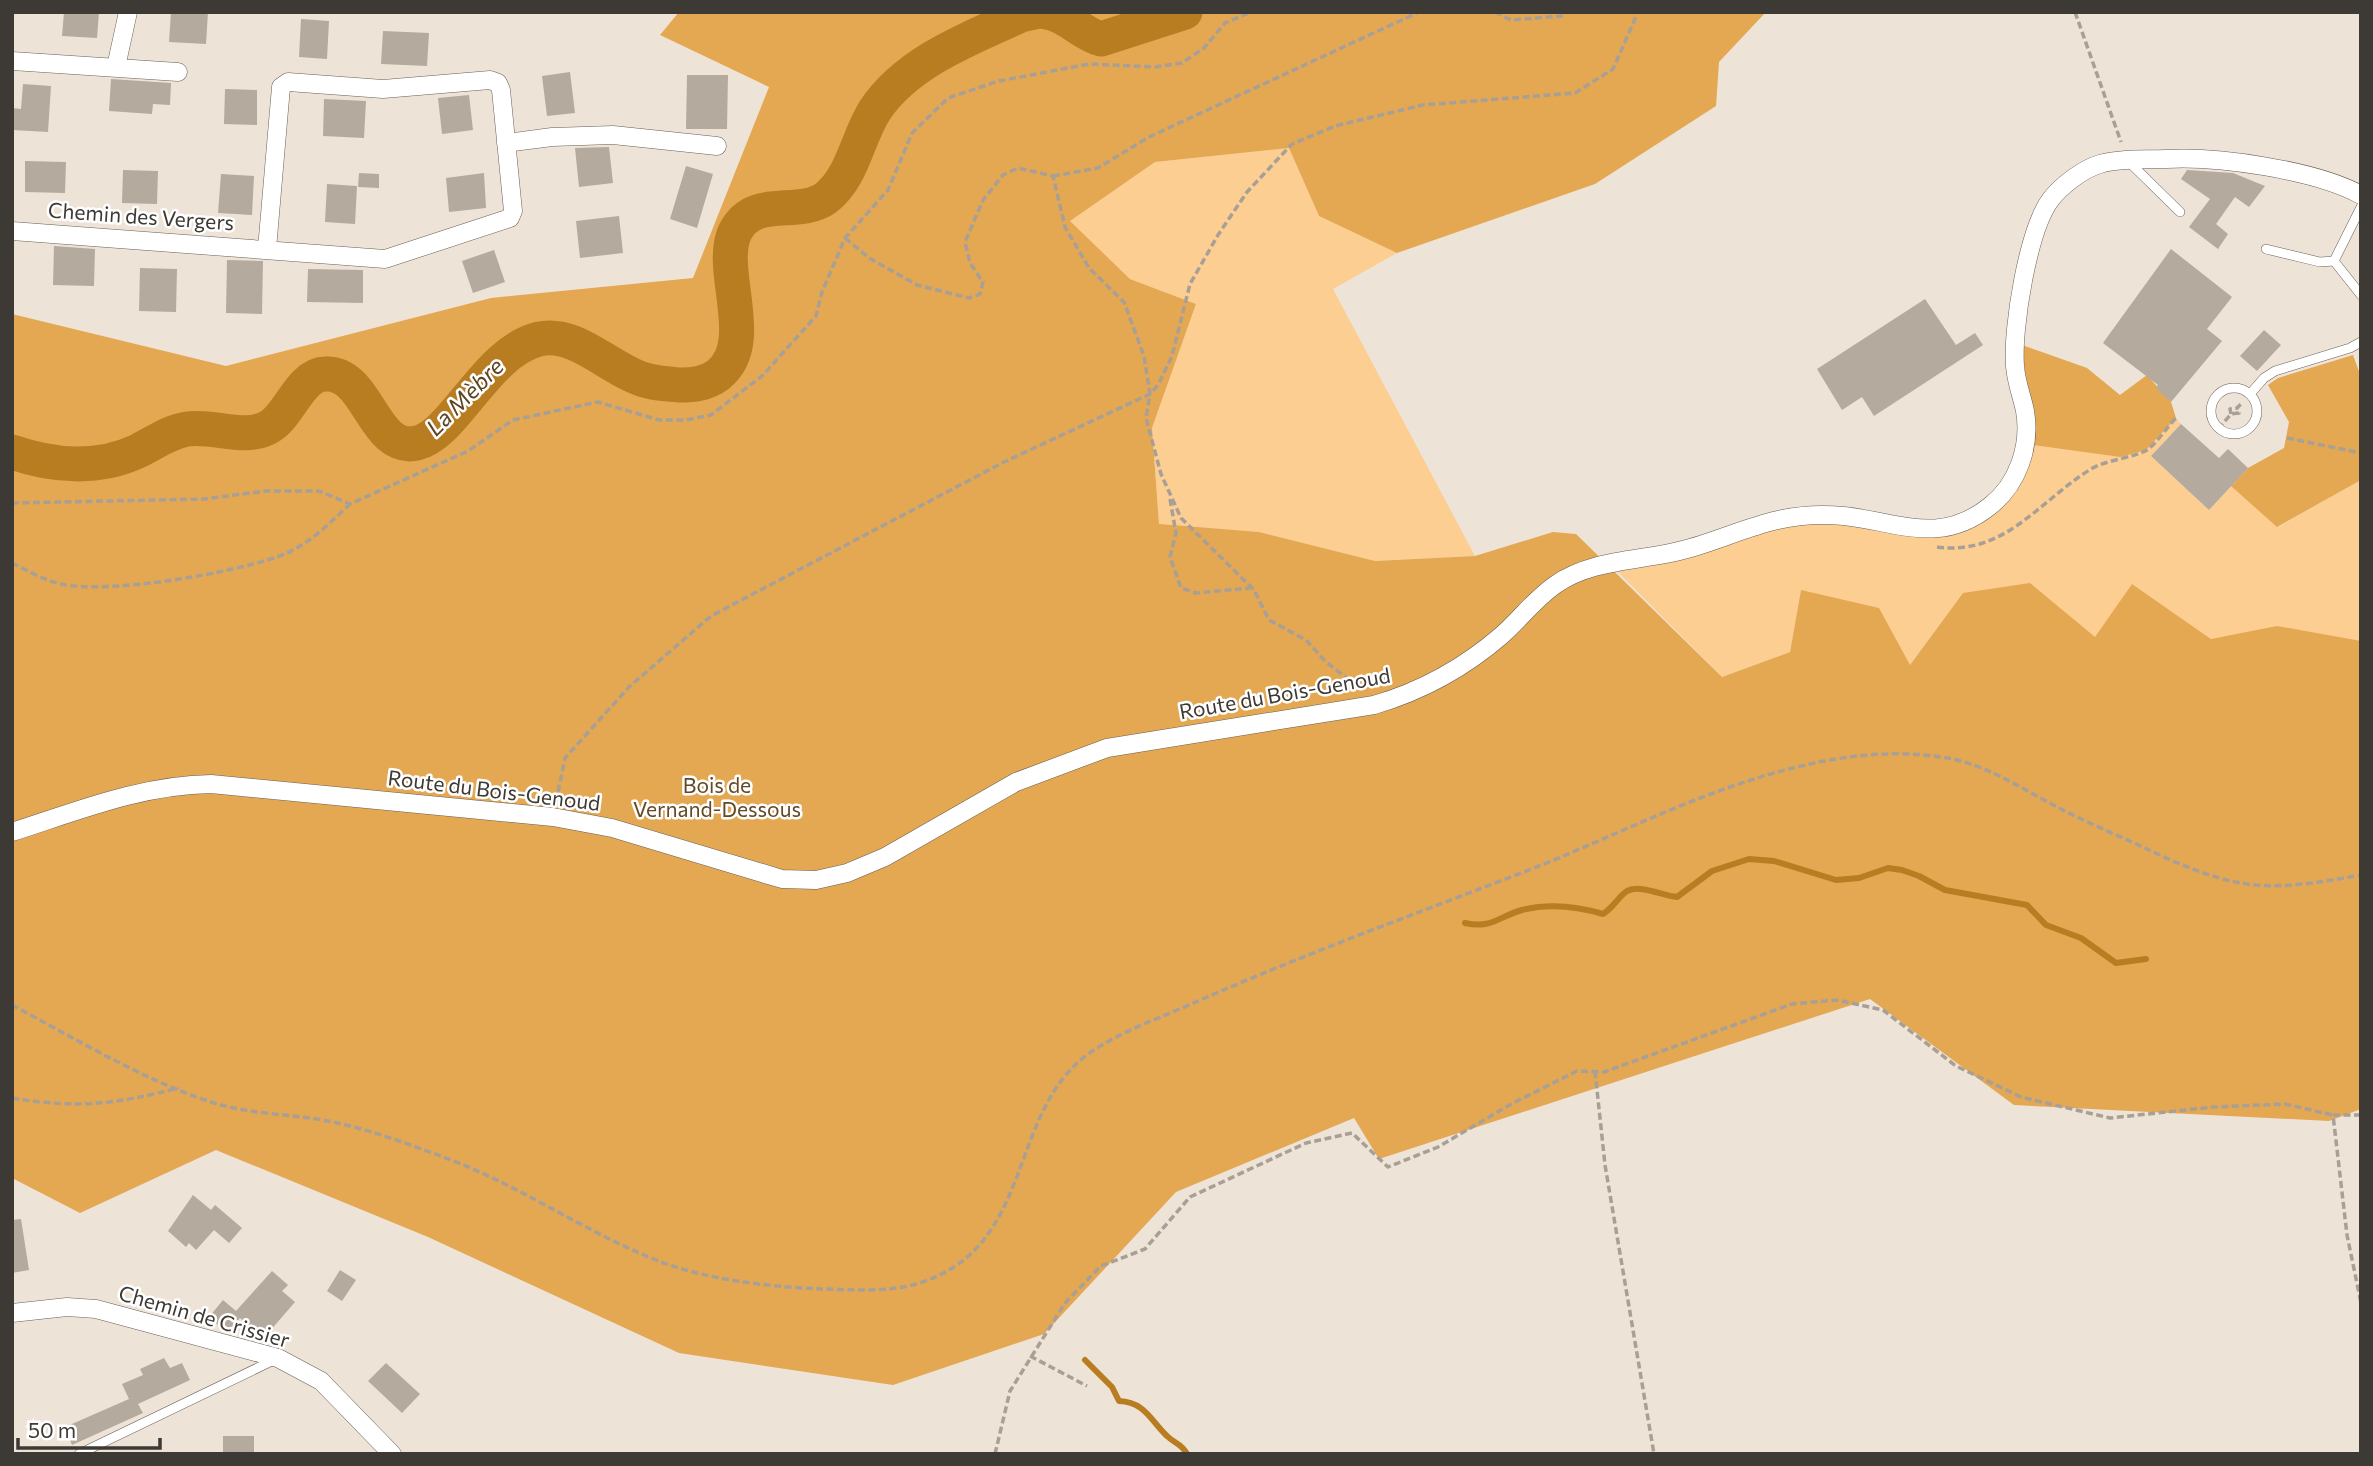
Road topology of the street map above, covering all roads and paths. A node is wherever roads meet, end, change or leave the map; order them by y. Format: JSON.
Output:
{"nodes":[{"id":1,"x":128,"y":12,"type":"edge"},
{"id":2,"x":1251,"y":12,"type":"edge"},
{"id":3,"x":1419,"y":12,"type":"edge"},
{"id":4,"x":1495,"y":12,"type":"edge"},
{"id":5,"x":1566,"y":12,"type":"edge"},
{"id":6,"x":1638,"y":12,"type":"edge"},
{"id":7,"x":2075,"y":12,"type":"edge"},
{"id":8,"x":12,"y":61,"type":"edge"},
{"id":9,"x":116,"y":67,"type":"junction"},
{"id":10,"x":178,"y":72,"type":"dead end"},
{"id":11,"x":506,"y":143,"type":"junction"},
{"id":12,"x":717,"y":146,"type":"dead end"},
{"id":13,"x":2128,"y":161,"type":"junction"},
{"id":14,"x":1053,"y":176,"type":"junction"},
{"id":15,"x":2361,"y":195,"type":"edge"},
{"id":16,"x":2361,"y":207,"type":"edge"},
{"id":17,"x":2180,"y":212,"type":"dead end"},
{"id":18,"x":12,"y":231,"type":"edge"},
{"id":19,"x":845,"y":238,"type":"junction"},
{"id":20,"x":267,"y":248,"type":"junction"},
{"id":21,"x":2266,"y":249,"type":"dead end"},
{"id":22,"x":2334,"y":261,"type":"junction"},
{"id":23,"x":2361,"y":295,"type":"edge"},
{"id":24,"x":2361,"y":342,"type":"edge"},
{"id":25,"x":1150,"y":394,"type":"junction"},
{"id":26,"x":2250,"y":394,"type":"junction"},
{"id":27,"x":2176,"y":418,"type":"dead end"},
{"id":28,"x":2218,"y":429,"type":"junction"},
{"id":29,"x":2287,"y":438,"type":"dead end"},
{"id":30,"x":2361,"y":453,"type":"edge"},
{"id":31,"x":1170,"y":493,"type":"junction"},
{"id":32,"x":12,"y":503,"type":"edge"},
{"id":33,"x":350,"y":504,"type":"junction"},
{"id":34,"x":1928,"y":546,"type":"dead end"},
{"id":35,"x":12,"y":563,"type":"edge"},
{"id":36,"x":1252,"y":589,"type":"junction"},
{"id":37,"x":1374,"y":705,"type":"junction"},
{"id":38,"x":553,"y":817,"type":"junction"},
{"id":39,"x":12,"y":832,"type":"edge"},
{"id":40,"x":2361,"y":875,"type":"edge"},
{"id":41,"x":12,"y":1005,"type":"edge"},
{"id":42,"x":1595,"y":1071,"type":"junction"},
{"id":43,"x":178,"y":1088,"type":"junction"},
{"id":44,"x":12,"y":1098,"type":"edge"},
{"id":45,"x":2333,"y":1115,"type":"junction"},
{"id":46,"x":2361,"y":1115,"type":"edge"},
{"id":47,"x":2361,"y":1303,"type":"edge"},
{"id":48,"x":12,"y":1312,"type":"edge"},
{"id":49,"x":1030,"y":1356,"type":"junction"},
{"id":50,"x":278,"y":1358,"type":"junction"},
{"id":51,"x":1087,"y":1386,"type":"dead end"},
{"id":52,"x":79,"y":1454,"type":"edge"},
{"id":53,"x":392,"y":1454,"type":"edge"},
{"id":54,"x":995,"y":1454,"type":"edge"},
{"id":55,"x":1654,"y":1454,"type":"edge"}],
"edges":[{"from":1,"to":9,"type":"street"},
{"from":2,"to":19,"type":"path"},
{"from":3,"to":14,"type":"path"},
{"from":4,"to":5,"type":"path"},
{"from":6,"to":25,"type":"path"},
{"from":7,"to":13,"type":"path"},
{"from":8,"to":9,"type":"street"},
{"from":9,"to":10,"type":"street"},
{"from":11,"to":12,"type":"street"},
{"from":11,"to":20,"type":"street","name":"Chemin des Vergers"},
{"from":11,"to":20,"type":"street","name":"Chemin des Vergers"},
{"from":13,"to":15,"type":"street","name":"Route du Bois-Genoud"},
{"from":13,"to":17,"type":"lane"},
{"from":13,"to":37,"type":"street","name":"Route du Bois-Genoud"},
{"from":14,"to":19,"type":"path"},
{"from":14,"to":25,"type":"path"},
{"from":16,"to":22,"type":"lane"},
{"from":18,"to":20,"type":"street","name":"Chemin des Vergers"},
{"from":19,"to":33,"type":"path"},
{"from":21,"to":22,"type":"lane"},
{"from":22,"to":23,"type":"lane"},
{"from":24,"to":26,"type":"lane"},
{"from":25,"to":31,"type":"path"},
{"from":25,"to":38,"type":"path"},
{"from":26,"to":28,"type":"path"},
{"from":26,"to":28,"type":"lane"},
{"from":26,"to":28,"type":"lane"},
{"from":27,"to":34,"type":"path"},
{"from":29,"to":30,"type":"path"},
{"from":31,"to":36,"type":"path"},
{"from":31,"to":36,"type":"path"},
{"from":32,"to":33,"type":"path"},
{"from":33,"to":35,"type":"path"},
{"from":36,"to":37,"type":"path"},
{"from":37,"to":38,"type":"street","name":"Route du Bois-Genoud"},
{"from":38,"to":39,"type":"street","name":"Route du Bois-Genoud"},
{"from":40,"to":43,"type":"path"},
{"from":41,"to":43,"type":"path"},
{"from":42,"to":45,"type":"path"},
{"from":42,"to":49,"type":"path"},
{"from":42,"to":55,"type":"path"},
{"from":43,"to":44,"type":"path"},
{"from":45,"to":46,"type":"path"},
{"from":45,"to":47,"type":"path"},
{"from":48,"to":50,"type":"street","name":"Chemin de Crissier"},
{"from":49,"to":51,"type":"path"},
{"from":49,"to":54,"type":"path"},
{"from":50,"to":52,"type":"lane"},
{"from":50,"to":53,"type":"street","name":"Chemin de Crissier"}]}
